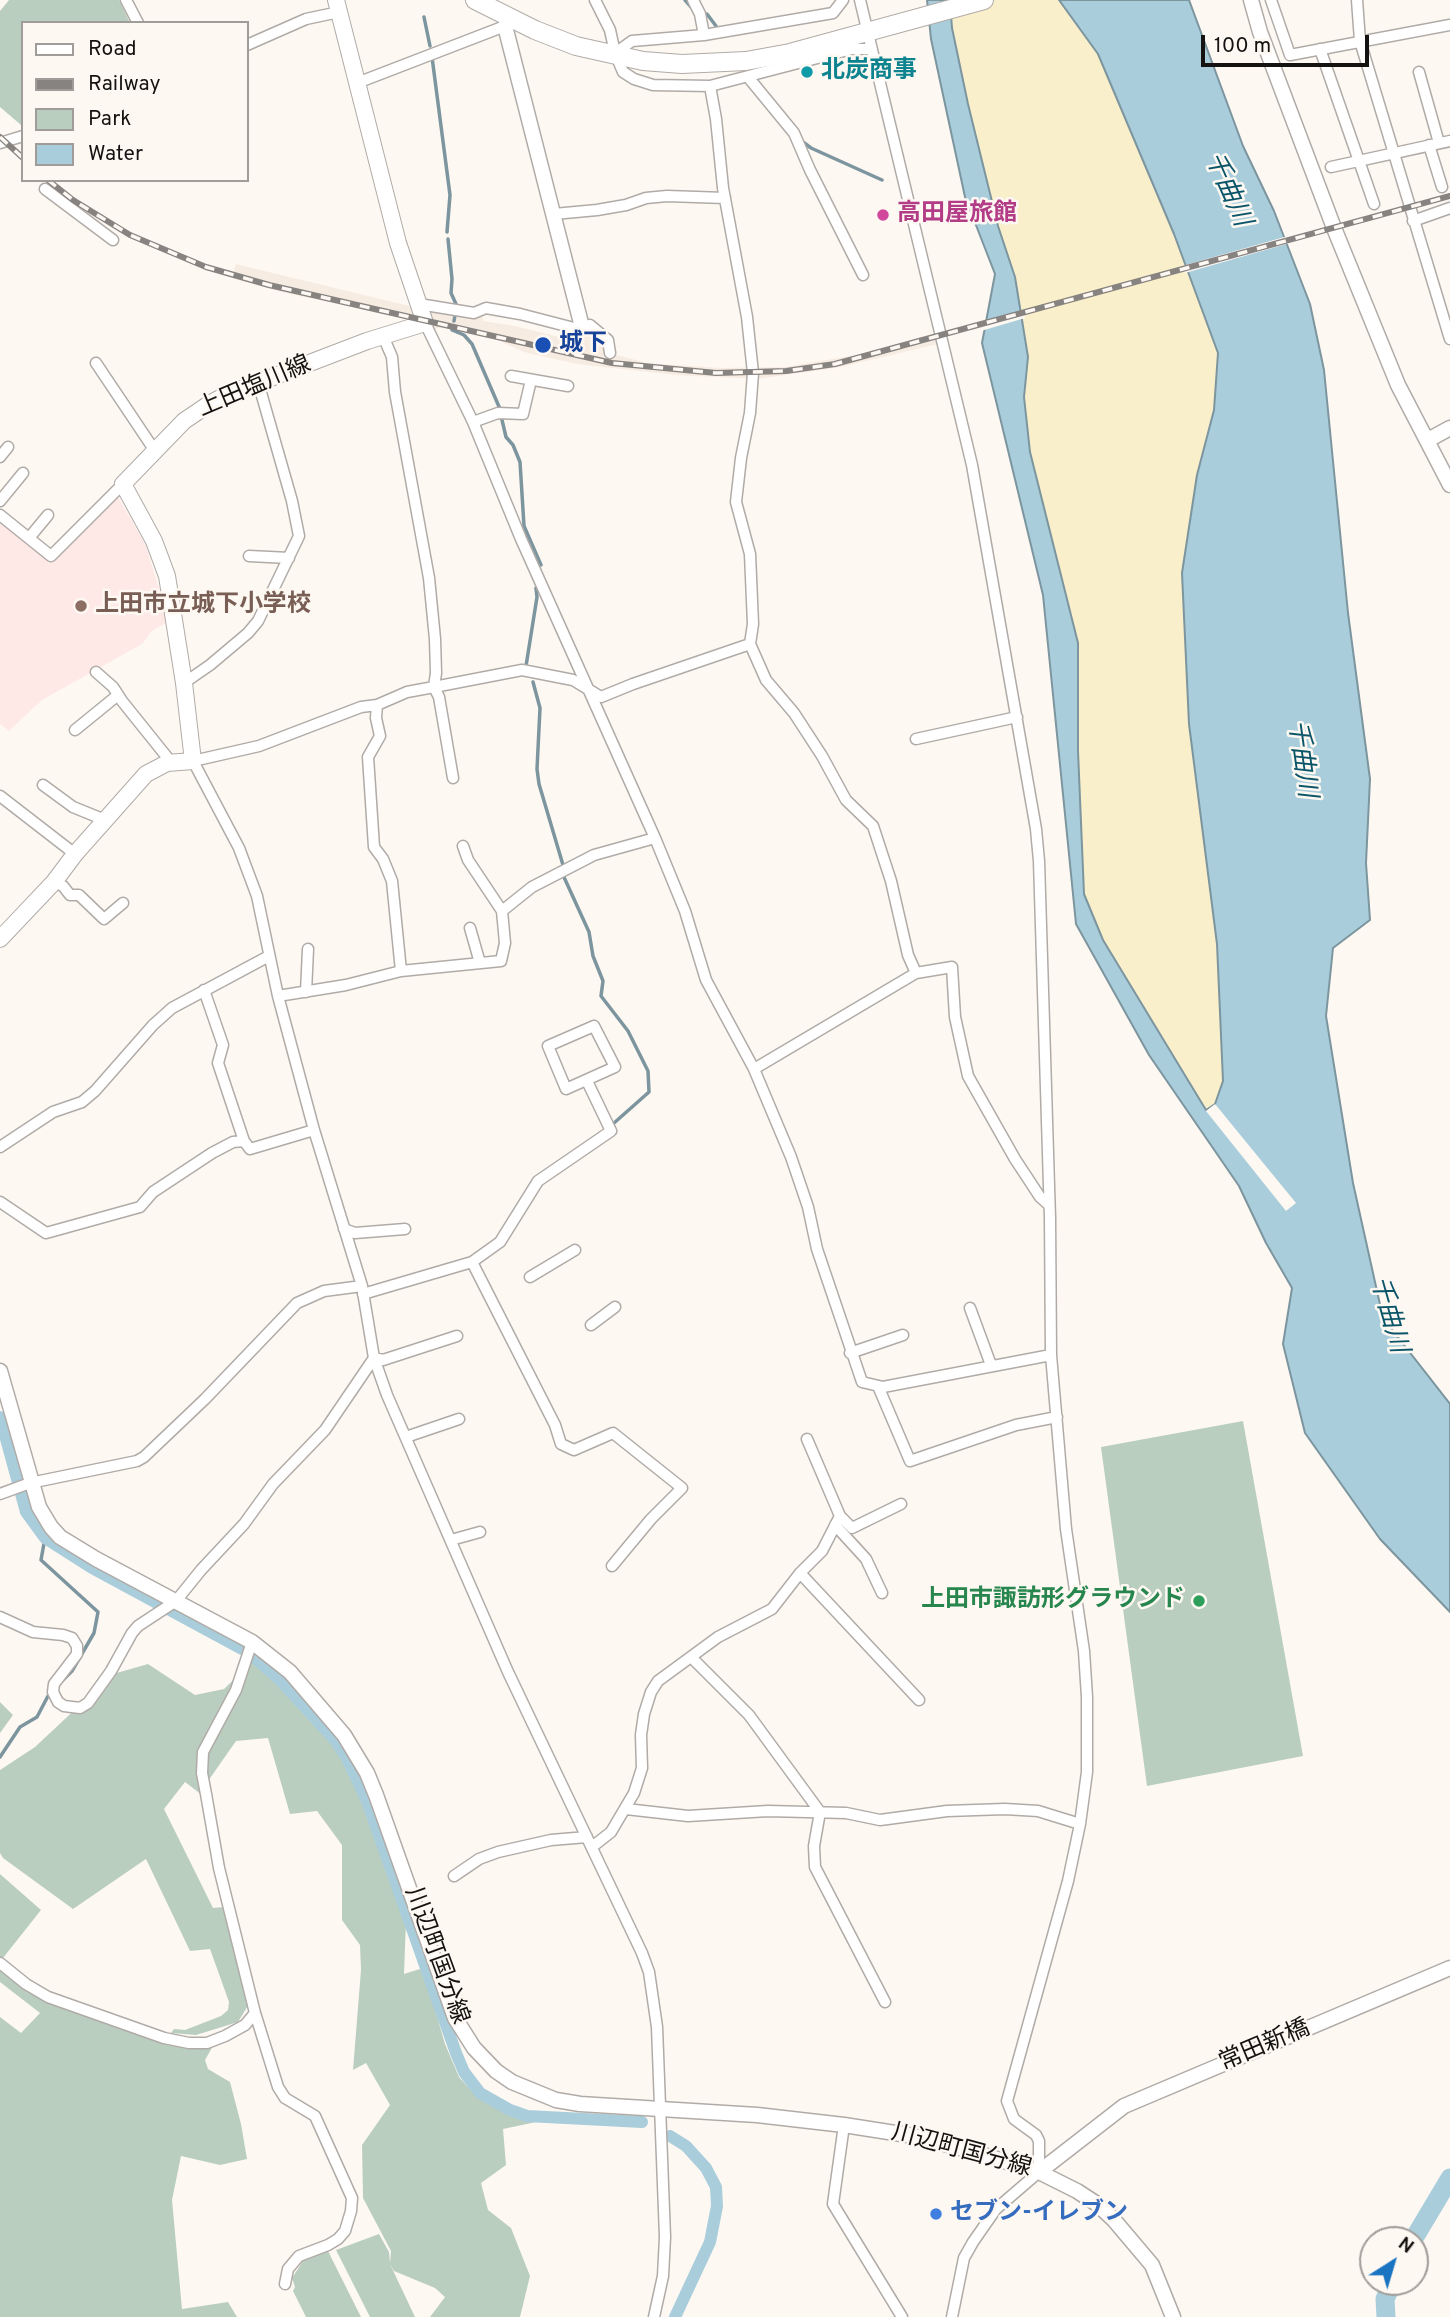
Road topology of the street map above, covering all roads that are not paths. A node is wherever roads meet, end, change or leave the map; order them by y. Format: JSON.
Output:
{"nodes":[{"id":1,"x":126,"y":0,"type":"edge"},
{"id":2,"x":475,"y":0,"type":"edge"},
{"id":3,"x":596,"y":0,"type":"edge"},
{"id":4,"x":693,"y":0,"type":"edge"},
{"id":5,"x":843,"y":0,"type":"edge"},
{"id":6,"x":860,"y":0,"type":"edge"},
{"id":7,"x":984,"y":0,"type":"edge"},
{"id":8,"x":1251,"y":0,"type":"edge"},
{"id":9,"x":1271,"y":0,"type":"edge"},
{"id":10,"x":1357,"y":0,"type":"edge"},
{"id":11,"x":337,"y":6,"type":"edge"},
{"id":12,"x":137,"y":21,"type":"edge"},
{"id":13,"x":507,"y":22,"type":"junction"},
{"id":14,"x":1450,"y":25,"type":"edge"},
{"id":15,"x":704,"y":35,"type":"junction"},
{"id":16,"x":870,"y":37,"type":"junction"},
{"id":17,"x":1360,"y":41,"type":"junction"},
{"id":18,"x":248,"y":46,"type":"edge"},
{"id":19,"x":1320,"y":49,"type":"junction"},
{"id":20,"x":615,"y":53,"type":"junction"},
{"id":21,"x":1419,"y":72,"type":"dead end"},
{"id":22,"x":748,"y":77,"type":"junction"},
{"id":23,"x":357,"y":83,"type":"junction"},
{"id":24,"x":710,"y":86,"type":"junction"},
{"id":25,"x":21,"y":137,"type":"edge"},
{"id":26,"x":0,"y":142,"type":"edge"},
{"id":27,"x":1439,"y":143,"type":"edge"},
{"id":28,"x":1395,"y":153,"type":"junction"},
{"id":29,"x":1360,"y":161,"type":"junction"},
{"id":30,"x":1331,"y":167,"type":"dead end"},
{"id":31,"x":1442,"y":187,"type":"dead end"},
{"id":32,"x":44,"y":189,"type":"dead end"},
{"id":33,"x":724,"y":198,"type":"junction"},
{"id":34,"x":1374,"y":204,"type":"dead end"},
{"id":35,"x":1450,"y":208,"type":"edge"},
{"id":36,"x":554,"y":214,"type":"junction"},
{"id":37,"x":1413,"y":221,"type":"junction"},
{"id":38,"x":113,"y":240,"type":"dead end"},
{"id":39,"x":863,"y":275,"type":"dead end"},
{"id":40,"x":419,"y":304,"type":"junction"},
{"id":41,"x":425,"y":323,"type":"junction"},
{"id":42,"x":582,"y":327,"type":"junction"},
{"id":43,"x":383,"y":336,"type":"junction"},
{"id":44,"x":1450,"y":339,"type":"edge"},
{"id":45,"x":610,"y":354,"type":"dead end"},
{"id":46,"x":96,"y":363,"type":"dead end"},
{"id":47,"x":511,"y":376,"type":"dead end"},
{"id":48,"x":531,"y":380,"type":"junction"},
{"id":49,"x":258,"y":382,"type":"junction"},
{"id":50,"x":568,"y":386,"type":"dead end"},
{"id":51,"x":473,"y":422,"type":"junction"},
{"id":52,"x":1450,"y":428,"type":"edge"},
{"id":53,"x":1428,"y":440,"type":"junction"},
{"id":54,"x":8,"y":447,"type":"dead end"},
{"id":55,"x":155,"y":451,"type":"junction"},
{"id":56,"x":0,"y":457,"type":"edge"},
{"id":57,"x":23,"y":473,"type":"dead end"},
{"id":58,"x":123,"y":484,"type":"junction"},
{"id":59,"x":1450,"y":485,"type":"edge"},
{"id":60,"x":0,"y":501,"type":"edge"},
{"id":61,"x":0,"y":515,"type":"edge"},
{"id":62,"x":48,"y":515,"type":"dead end"},
{"id":63,"x":29,"y":538,"type":"junction"},
{"id":64,"x":248,"y":556,"type":"dead end"},
{"id":65,"x":289,"y":558,"type":"junction"},
{"id":66,"x":750,"y":644,"type":"junction"},
{"id":67,"x":96,"y":673,"type":"dead end"},
{"id":68,"x":184,"y":683,"type":"junction"},
{"id":69,"x":434,"y":687,"type":"junction"},
{"id":70,"x":589,"y":690,"type":"junction"},
{"id":71,"x":118,"y":695,"type":"junction"},
{"id":72,"x":377,"y":705,"type":"junction"},
{"id":73,"x":1017,"y":717,"type":"junction"},
{"id":74,"x":75,"y":730,"type":"dead end"},
{"id":75,"x":916,"y":739,"type":"dead end"},
{"id":76,"x":193,"y":761,"type":"junction"},
{"id":77,"x":171,"y":762,"type":"junction"},
{"id":78,"x":453,"y":778,"type":"dead end"},
{"id":79,"x":43,"y":785,"type":"dead end"},
{"id":80,"x":0,"y":796,"type":"edge"},
{"id":81,"x":105,"y":820,"type":"junction"},
{"id":82,"x":655,"y":838,"type":"junction"},
{"id":83,"x":463,"y":846,"type":"dead end"},
{"id":84,"x":75,"y":854,"type":"junction"},
{"id":85,"x":54,"y":882,"type":"junction"},
{"id":86,"x":123,"y":904,"type":"dead end"},
{"id":87,"x":502,"y":911,"type":"junction"},
{"id":88,"x":470,"y":928,"type":"dead end"},
{"id":89,"x":2,"y":934,"type":"edge"},
{"id":90,"x":308,"y":949,"type":"dead end"},
{"id":91,"x":269,"y":956,"type":"junction"},
{"id":92,"x":480,"y":963,"type":"junction"},
{"id":93,"x":401,"y":971,"type":"junction"},
{"id":94,"x":916,"y":973,"type":"junction"},
{"id":95,"x":204,"y":990,"type":"junction"},
{"id":96,"x":306,"y":992,"type":"junction"},
{"id":97,"x":278,"y":996,"type":"junction"},
{"id":98,"x":754,"y":1069,"type":"junction"},
{"id":99,"x":587,"y":1081,"type":"junction"},
{"id":100,"x":314,"y":1130,"type":"junction"},
{"id":101,"x":244,"y":1141,"type":"junction"},
{"id":102,"x":0,"y":1147,"type":"edge"},
{"id":103,"x":0,"y":1202,"type":"edge"},
{"id":104,"x":1049,"y":1205,"type":"junction"},
{"id":105,"x":344,"y":1229,"type":"junction"},
{"id":106,"x":405,"y":1229,"type":"dead end"},
{"id":107,"x":575,"y":1250,"type":"dead end"},
{"id":108,"x":472,"y":1262,"type":"junction"},
{"id":109,"x":530,"y":1277,"type":"dead end"},
{"id":110,"x":362,"y":1290,"type":"junction"},
{"id":111,"x":615,"y":1307,"type":"dead end"},
{"id":112,"x":970,"y":1308,"type":"dead end"},
{"id":113,"x":592,"y":1325,"type":"dead end"},
{"id":114,"x":904,"y":1335,"type":"dead end"},
{"id":115,"x":457,"y":1336,"type":"dead end"},
{"id":116,"x":850,"y":1353,"type":"junction"},
{"id":117,"x":1051,"y":1355,"type":"junction"},
{"id":118,"x":374,"y":1358,"type":"junction"},
{"id":119,"x":991,"y":1365,"type":"junction"},
{"id":120,"x":0,"y":1371,"type":"edge"},
{"id":121,"x":878,"y":1386,"type":"junction"},
{"id":122,"x":1057,"y":1418,"type":"junction"},
{"id":123,"x":458,"y":1419,"type":"dead end"},
{"id":124,"x":406,"y":1437,"type":"junction"},
{"id":125,"x":807,"y":1439,"type":"dead end"},
{"id":126,"x":30,"y":1483,"type":"junction"},
{"id":127,"x":0,"y":1494,"type":"edge"},
{"id":128,"x":901,"y":1504,"type":"dead end"},
{"id":129,"x":837,"y":1520,"type":"junction"},
{"id":130,"x":480,"y":1532,"type":"dead end"},
{"id":131,"x":451,"y":1540,"type":"junction"},
{"id":132,"x":612,"y":1566,"type":"dead end"},
{"id":133,"x":800,"y":1573,"type":"junction"},
{"id":134,"x":882,"y":1593,"type":"dead end"},
{"id":135,"x":168,"y":1606,"type":"junction"},
{"id":136,"x":0,"y":1617,"type":"edge"},
{"id":137,"x":252,"y":1642,"type":"junction"},
{"id":138,"x":692,"y":1658,"type":"junction"},
{"id":139,"x":919,"y":1700,"type":"dead end"},
{"id":140,"x":626,"y":1809,"type":"junction"},
{"id":141,"x":820,"y":1812,"type":"junction"},
{"id":142,"x":1080,"y":1824,"type":"junction"},
{"id":143,"x":590,"y":1842,"type":"junction"},
{"id":144,"x":454,"y":1876,"type":"dead end"},
{"id":145,"x":0,"y":1963,"type":"edge"},
{"id":146,"x":1450,"y":1968,"type":"edge"},
{"id":147,"x":885,"y":2002,"type":"dead end"},
{"id":148,"x":255,"y":2013,"type":"junction"},
{"id":149,"x":661,"y":2109,"type":"junction"},
{"id":150,"x":844,"y":2125,"type":"junction"},
{"id":151,"x":1038,"y":2172,"type":"junction"},
{"id":152,"x":285,"y":2284,"type":"dead end"},
{"id":153,"x":654,"y":2317,"type":"edge"},
{"id":154,"x":902,"y":2317,"type":"edge"},
{"id":155,"x":952,"y":2317,"type":"edge"},
{"id":156,"x":1173,"y":2317,"type":"edge"}],
"edges":[{"from":1,"to":12,"type":"street"},
{"from":2,"to":13,"type":"main road"},
{"from":3,"to":20,"type":"street"},
{"from":4,"to":15,"type":"street"},
{"from":5,"to":15,"type":"street"},
{"from":6,"to":16,"type":"street"},
{"from":7,"to":16,"type":"main road"},
{"from":8,"to":53,"type":"street"},
{"from":9,"to":19,"type":"street"},
{"from":10,"to":17,"type":"street"},
{"from":11,"to":18,"type":"street"},
{"from":11,"to":23,"type":"main road"},
{"from":13,"to":20,"type":"main road"},
{"from":13,"to":23,"type":"street"},
{"from":13,"to":36,"type":"street"},
{"from":14,"to":17,"type":"street"},
{"from":15,"to":20,"type":"street"},
{"from":16,"to":20,"type":"main road"},
{"from":16,"to":22,"type":"street"},
{"from":16,"to":73,"type":"street"},
{"from":17,"to":19,"type":"street"},
{"from":17,"to":28,"type":"street"},
{"from":19,"to":29,"type":"street"},
{"from":20,"to":24,"type":"street"},
{"from":21,"to":27,"type":"street"},
{"from":22,"to":24,"type":"street"},
{"from":22,"to":39,"type":"street"},
{"from":23,"to":40,"type":"main road"},
{"from":24,"to":33,"type":"street"},
{"from":25,"to":26,"type":"street"},
{"from":27,"to":28,"type":"street"},
{"from":27,"to":31,"type":"street"},
{"from":28,"to":29,"type":"street"},
{"from":28,"to":37,"type":"street"},
{"from":29,"to":30,"type":"street"},
{"from":29,"to":34,"type":"street"},
{"from":32,"to":38,"type":"street"},
{"from":33,"to":36,"type":"street"},
{"from":33,"to":66,"type":"street"},
{"from":35,"to":37,"type":"street"},
{"from":36,"to":42,"type":"street"},
{"from":37,"to":44,"type":"street"},
{"from":40,"to":41,"type":"main road"},
{"from":40,"to":42,"type":"street"},
{"from":41,"to":43,"type":"main road","name":"上田塩川線"},
{"from":41,"to":51,"type":"street"},
{"from":42,"to":45,"type":"street"},
{"from":43,"to":49,"type":"main road","name":"上田塩川線"},
{"from":43,"to":69,"type":"street"},
{"from":46,"to":55,"type":"street"},
{"from":47,"to":48,"type":"street"},
{"from":48,"to":50,"type":"street"},
{"from":48,"to":51,"type":"street"},
{"from":49,"to":55,"type":"main road","name":"上田塩川線"},
{"from":49,"to":65,"type":"street"},
{"from":51,"to":70,"type":"street"},
{"from":52,"to":53,"type":"street"},
{"from":53,"to":59,"type":"street"},
{"from":54,"to":56,"type":"street"},
{"from":55,"to":58,"type":"main road","name":"上田塩川線"},
{"from":57,"to":60,"type":"street"},
{"from":58,"to":63,"type":"street"},
{"from":58,"to":68,"type":"main road"},
{"from":61,"to":63,"type":"street"},
{"from":62,"to":63,"type":"street"},
{"from":64,"to":65,"type":"street"},
{"from":65,"to":68,"type":"street"},
{"from":66,"to":70,"type":"street"},
{"from":66,"to":94,"type":"street"},
{"from":67,"to":71,"type":"street"},
{"from":68,"to":76,"type":"main road"},
{"from":69,"to":70,"type":"street"},
{"from":69,"to":72,"type":"street"},
{"from":69,"to":78,"type":"street"},
{"from":70,"to":82,"type":"street"},
{"from":71,"to":74,"type":"street"},
{"from":71,"to":77,"type":"street"},
{"from":72,"to":76,"type":"street"},
{"from":72,"to":93,"type":"street"},
{"from":73,"to":75,"type":"street"},
{"from":73,"to":104,"type":"street"},
{"from":76,"to":77,"type":"main road"},
{"from":76,"to":91,"type":"street"},
{"from":77,"to":81,"type":"main road"},
{"from":79,"to":81,"type":"street"},
{"from":80,"to":84,"type":"street"},
{"from":81,"to":84,"type":"main road"},
{"from":82,"to":87,"type":"street"},
{"from":82,"to":98,"type":"street"},
{"from":83,"to":87,"type":"street"},
{"from":84,"to":85,"type":"main road"},
{"from":85,"to":86,"type":"street"},
{"from":85,"to":89,"type":"main road"},
{"from":87,"to":92,"type":"street"},
{"from":88,"to":92,"type":"street"},
{"from":90,"to":96,"type":"street"},
{"from":91,"to":95,"type":"street"},
{"from":91,"to":97,"type":"street"},
{"from":92,"to":93,"type":"street"},
{"from":93,"to":96,"type":"street"},
{"from":94,"to":98,"type":"street"},
{"from":94,"to":104,"type":"street"},
{"from":95,"to":101,"type":"street"},
{"from":95,"to":102,"type":"street"},
{"from":96,"to":97,"type":"street"},
{"from":97,"to":100,"type":"street"},
{"from":98,"to":116,"type":"street"},
{"from":99,"to":99,"type":"street"},
{"from":99,"to":108,"type":"street"},
{"from":100,"to":101,"type":"street"},
{"from":100,"to":105,"type":"street"},
{"from":101,"to":103,"type":"street"},
{"from":104,"to":117,"type":"street"},
{"from":105,"to":106,"type":"street"},
{"from":105,"to":110,"type":"street"},
{"from":107,"to":109,"type":"street"},
{"from":108,"to":110,"type":"street"},
{"from":108,"to":132,"type":"street"},
{"from":110,"to":118,"type":"street"},
{"from":110,"to":126,"type":"street"},
{"from":111,"to":113,"type":"street"},
{"from":112,"to":119,"type":"street"},
{"from":114,"to":116,"type":"street"},
{"from":115,"to":118,"type":"street"},
{"from":116,"to":121,"type":"street"},
{"from":117,"to":119,"type":"street"},
{"from":117,"to":122,"type":"street"},
{"from":118,"to":124,"type":"street"},
{"from":118,"to":135,"type":"street"},
{"from":119,"to":121,"type":"street"},
{"from":120,"to":126,"type":"street","name":"川辺町国分線"},
{"from":121,"to":122,"type":"street"},
{"from":122,"to":142,"type":"street"},
{"from":123,"to":124,"type":"street"},
{"from":124,"to":131,"type":"street"},
{"from":125,"to":129,"type":"street"},
{"from":126,"to":127,"type":"street"},
{"from":126,"to":135,"type":"street","name":"川辺町国分線"},
{"from":128,"to":129,"type":"street"},
{"from":129,"to":133,"type":"street"},
{"from":129,"to":134,"type":"street"},
{"from":130,"to":131,"type":"street"},
{"from":131,"to":143,"type":"street"},
{"from":133,"to":138,"type":"street"},
{"from":133,"to":139,"type":"street"},
{"from":135,"to":136,"type":"street"},
{"from":135,"to":137,"type":"street","name":"川辺町国分線"},
{"from":137,"to":148,"type":"street"},
{"from":137,"to":149,"type":"street","name":"川辺町国分線"},
{"from":138,"to":140,"type":"street"},
{"from":138,"to":141,"type":"street"},
{"from":140,"to":141,"type":"street"},
{"from":140,"to":143,"type":"street"},
{"from":141,"to":142,"type":"street"},
{"from":141,"to":147,"type":"street"},
{"from":142,"to":151,"type":"street"},
{"from":143,"to":144,"type":"street"},
{"from":143,"to":149,"type":"street"},
{"from":145,"to":148,"type":"street"},
{"from":146,"to":151,"type":"street","name":"常田新橋"},
{"from":148,"to":152,"type":"street"},
{"from":149,"to":150,"type":"street","name":"川辺町国分線"},
{"from":149,"to":153,"type":"street"},
{"from":150,"to":151,"type":"street","name":"川辺町国分線"},
{"from":150,"to":154,"type":"street"},
{"from":151,"to":155,"type":"street"},
{"from":151,"to":156,"type":"street","name":"川辺町国分線"}]}
